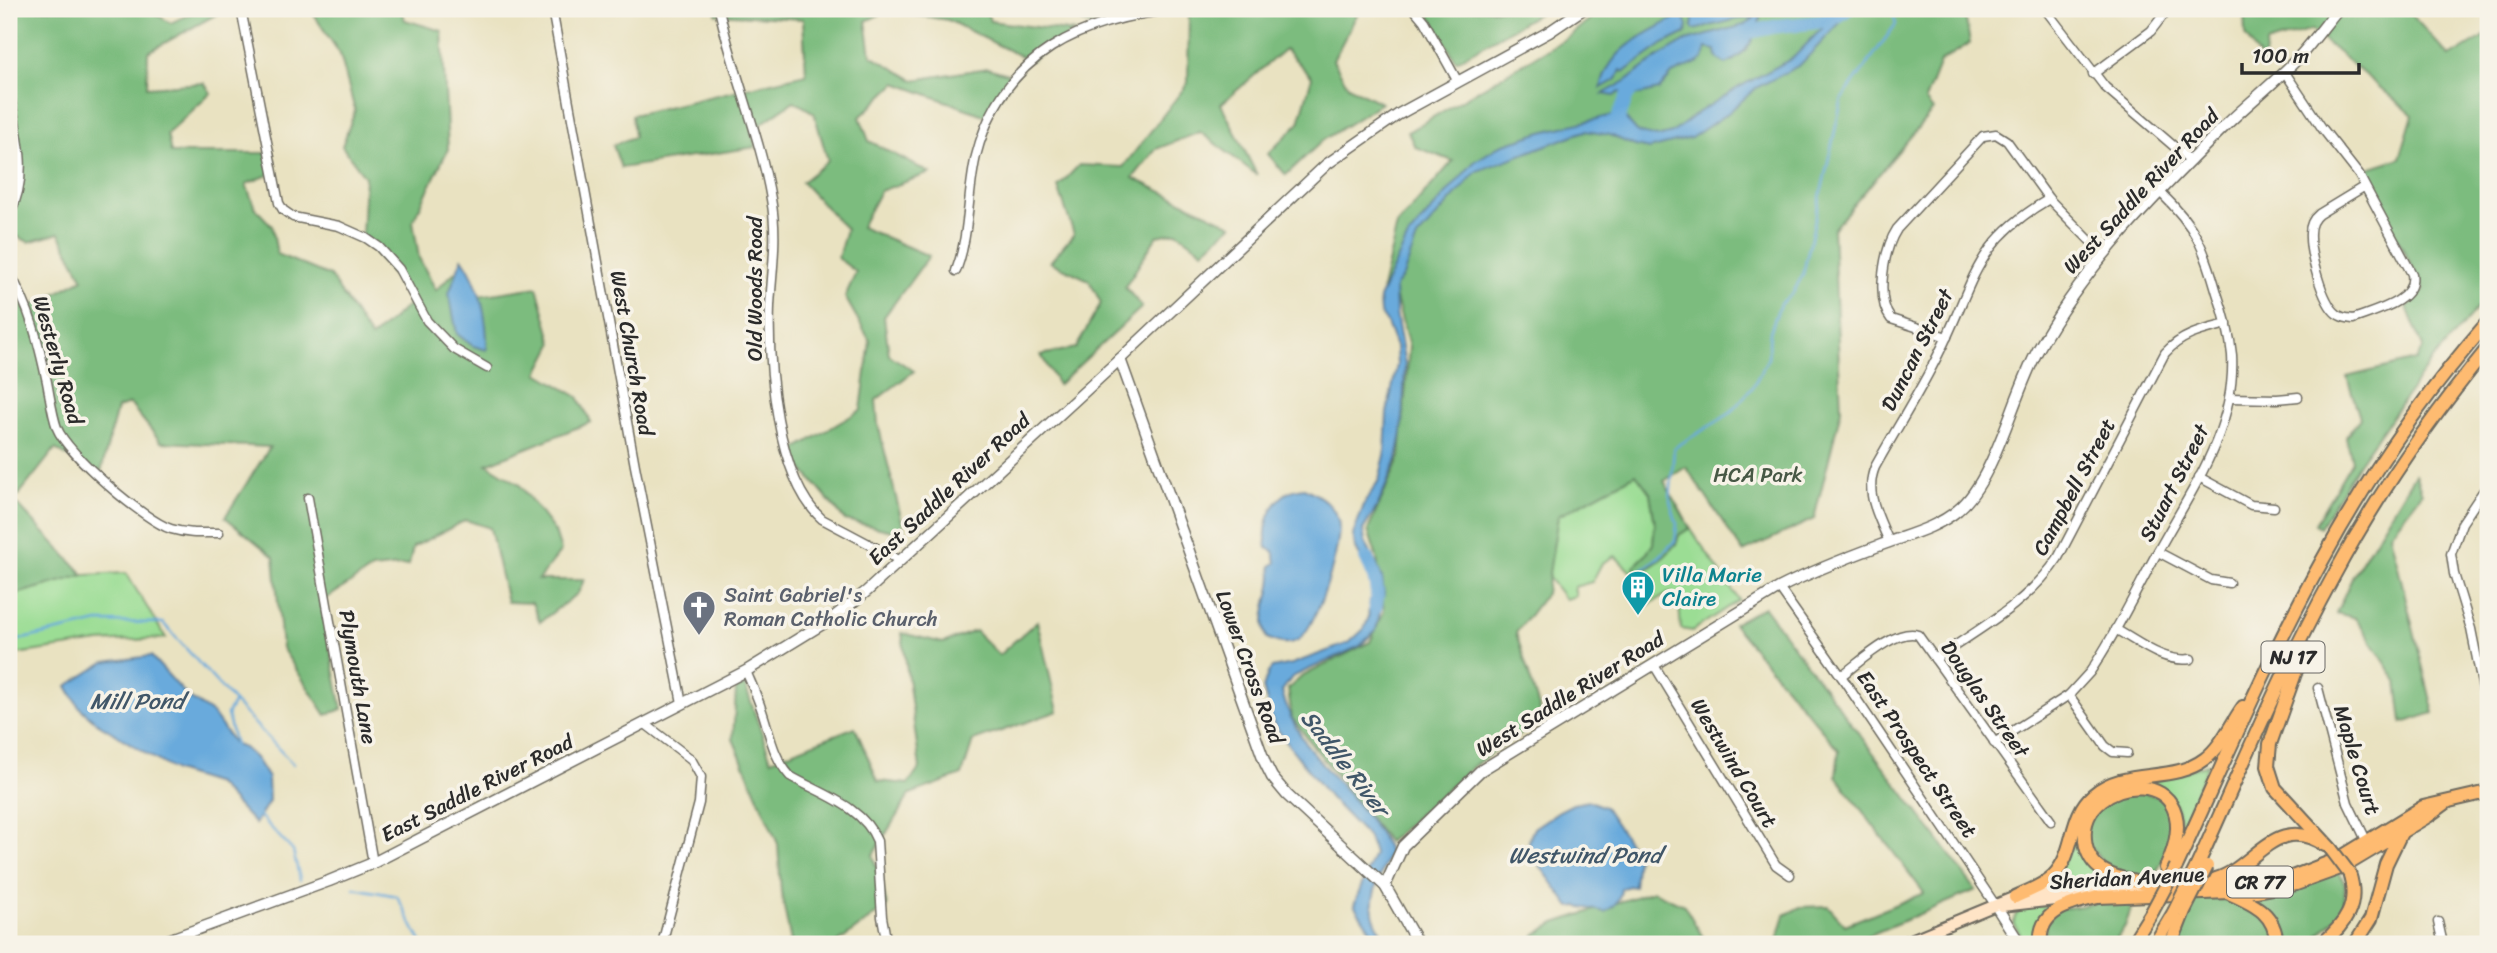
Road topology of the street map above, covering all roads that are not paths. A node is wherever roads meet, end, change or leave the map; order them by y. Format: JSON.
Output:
{"nodes":[{"id":1,"x":241,"y":9,"type":"edge"},
{"id":2,"x":552,"y":9,"type":"edge"},
{"id":3,"x":719,"y":9,"type":"edge"},
{"id":4,"x":1180,"y":9,"type":"edge"},
{"id":5,"x":1414,"y":9,"type":"edge"},
{"id":6,"x":1583,"y":9,"type":"edge"},
{"id":7,"x":2045,"y":9,"type":"edge"},
{"id":8,"x":2168,"y":9,"type":"edge"},
{"id":9,"x":2338,"y":9,"type":"edge"},
{"id":10,"x":2284,"y":71,"type":"junction"},
{"id":11,"x":2093,"y":74,"type":"junction"},
{"id":12,"x":1458,"y":82,"type":"junction"},
{"id":13,"x":9,"y":91,"type":"edge"},
{"id":14,"x":2191,"y":162,"type":"junction"},
{"id":15,"x":2365,"y":186,"type":"junction"},
{"id":16,"x":2161,"y":193,"type":"junction"},
{"id":17,"x":2049,"y":199,"type":"junction"},
{"id":18,"x":9,"y":216,"type":"edge"},
{"id":19,"x":2103,"y":254,"type":"junction"},
{"id":20,"x":956,"y":271,"type":"dead end"},
{"id":21,"x":9,"y":272,"type":"edge"},
{"id":22,"x":2488,"y":322,"type":"edge"},
{"id":23,"x":2227,"y":324,"type":"junction"},
{"id":24,"x":1947,"y":337,"type":"junction"},
{"id":25,"x":2488,"y":348,"type":"edge"},
{"id":26,"x":1120,"y":359,"type":"junction"},
{"id":27,"x":487,"y":368,"type":"dead end"},
{"id":28,"x":2298,"y":397,"type":"dead end"},
{"id":29,"x":2230,"y":398,"type":"junction"},
{"id":30,"x":2199,"y":477,"type":"junction"},
{"id":31,"x":2488,"y":484,"type":"edge"},
{"id":32,"x":308,"y":498,"type":"dead end"},
{"id":33,"x":2274,"y":507,"type":"dead end"},
{"id":34,"x":219,"y":533,"type":"dead end"},
{"id":35,"x":1889,"y":542,"type":"junction"},
{"id":36,"x":2158,"y":552,"type":"junction"},
{"id":37,"x":899,"y":560,"type":"junction"},
{"id":38,"x":2230,"y":583,"type":"dead end"},
{"id":39,"x":1779,"y":588,"type":"junction"},
{"id":40,"x":2320,"y":603,"type":"junction"},
{"id":41,"x":2115,"y":629,"type":"junction"},
{"id":42,"x":1935,"y":659,"type":"junction"},
{"id":43,"x":2191,"y":659,"type":"dead end"},
{"id":44,"x":1654,"y":664,"type":"junction"},
{"id":45,"x":746,"y":671,"type":"junction"},
{"id":46,"x":2265,"y":674,"type":"junction"},
{"id":47,"x":1841,"y":676,"type":"junction"},
{"id":48,"x":2485,"y":684,"type":"edge"},
{"id":49,"x":2318,"y":688,"type":"dead end"},
{"id":50,"x":2069,"y":695,"type":"junction"},
{"id":51,"x":682,"y":703,"type":"junction"},
{"id":52,"x":2488,"y":714,"type":"edge"},
{"id":53,"x":644,"y":723,"type":"junction"},
{"id":54,"x":1994,"y":743,"type":"junction"},
{"id":55,"x":2127,"y":753,"type":"dead end"},
{"id":56,"x":2488,"y":792,"type":"edge"},
{"id":57,"x":2447,"y":802,"type":"junction"},
{"id":58,"x":2050,"y":821,"type":"dead end"},
{"id":59,"x":2402,"y":831,"type":"junction"},
{"id":60,"x":2369,"y":845,"type":"junction"},
{"id":61,"x":2331,"y":849,"type":"junction"},
{"id":62,"x":373,"y":863,"type":"junction"},
{"id":63,"x":2171,"y":868,"type":"junction"},
{"id":64,"x":1790,"y":874,"type":"dead end"},
{"id":65,"x":2381,"y":880,"type":"junction"},
{"id":66,"x":1383,"y":884,"type":"junction"},
{"id":67,"x":2190,"y":885,"type":"junction"},
{"id":68,"x":2151,"y":886,"type":"junction"},
{"id":69,"x":2227,"y":892,"type":"junction"},
{"id":70,"x":2015,"y":897,"type":"junction"},
{"id":71,"x":2098,"y":897,"type":"junction"},
{"id":72,"x":1996,"y":906,"type":"junction"},
{"id":73,"x":2179,"y":912,"type":"junction"},
{"id":74,"x":2438,"y":922,"type":"dead end"},
{"id":75,"x":2133,"y":941,"type":"edge"},
{"id":76,"x":157,"y":944,"type":"edge"},
{"id":77,"x":662,"y":944,"type":"edge"},
{"id":78,"x":887,"y":944,"type":"edge"},
{"id":79,"x":1418,"y":944,"type":"edge"},
{"id":80,"x":1901,"y":944,"type":"edge"},
{"id":81,"x":2020,"y":944,"type":"edge"},
{"id":82,"x":2041,"y":944,"type":"edge"},
{"id":83,"x":2155,"y":944,"type":"edge"},
{"id":84,"x":2171,"y":944,"type":"edge"},
{"id":85,"x":2277,"y":944,"type":"edge"},
{"id":86,"x":2322,"y":944,"type":"edge"},
{"id":87,"x":2355,"y":944,"type":"edge"},
{"id":88,"x":2443,"y":944,"type":"edge"}],
"edges":[{"from":1,"to":27,"type":"street"},
{"from":2,"to":51,"type":"street","name":"West Church Road"},
{"from":3,"to":37,"type":"street","name":"Old Woods Road"},
{"from":4,"to":20,"type":"street"},
{"from":5,"to":12,"type":"street"},
{"from":6,"to":12,"type":"street","name":"East Saddle River Road"},
{"from":7,"to":11,"type":"street"},
{"from":8,"to":11,"type":"street"},
{"from":9,"to":10,"type":"street","name":"West Saddle River Road"},
{"from":10,"to":14,"type":"street","name":"West Saddle River Road"},
{"from":10,"to":15,"type":"street"},
{"from":11,"to":14,"type":"street"},
{"from":12,"to":26,"type":"street","name":"East Saddle River Road"},
{"from":13,"to":18,"type":"street"},
{"from":14,"to":16,"type":"street","name":"West Saddle River Road"},
{"from":15,"to":15,"type":"street"},
{"from":16,"to":19,"type":"street","name":"West Saddle River Road"},
{"from":16,"to":23,"type":"street","name":"Stuart Street"},
{"from":17,"to":19,"type":"street"},
{"from":17,"to":24,"type":"street","name":"Duncan Street"},
{"from":17,"to":24,"type":"street"},
{"from":19,"to":35,"type":"street","name":"West Saddle River Road"},
{"from":21,"to":34,"type":"street","name":"Westerly Road"},
{"from":22,"to":46,"type":"main road","number":"NJ 17"},
{"from":23,"to":29,"type":"street","name":"Stuart Street"},
{"from":23,"to":42,"type":"street","name":"Campbell Street"},
{"from":24,"to":35,"type":"street","name":"Duncan Street"},
{"from":25,"to":40,"type":"main road","number":"NJ 17"},
{"from":26,"to":37,"type":"street","name":"East Saddle River Road"},
{"from":26,"to":66,"type":"street","name":"Lower Cross Road"},
{"from":28,"to":29,"type":"street"},
{"from":29,"to":30,"type":"street","name":"Stuart Street"},
{"from":30,"to":33,"type":"street"},
{"from":30,"to":36,"type":"street","name":"Stuart Street"},
{"from":31,"to":48,"type":"street"},
{"from":32,"to":62,"type":"street","name":"Plymouth Lane"},
{"from":35,"to":39,"type":"street","name":"West Saddle River Road"},
{"from":36,"to":38,"type":"street"},
{"from":36,"to":41,"type":"street","name":"Stuart Street"},
{"from":37,"to":45,"type":"street","name":"East Saddle River Road"},
{"from":39,"to":44,"type":"street","name":"West Saddle River Road"},
{"from":39,"to":47,"type":"street","name":"East Prospect Street"},
{"from":40,"to":61,"type":"main road"},
{"from":40,"to":73,"type":"main road","number":"NJ 17","bridge":true},
{"from":41,"to":43,"type":"street"},
{"from":41,"to":50,"type":"street","name":"Stuart Street"},
{"from":42,"to":47,"type":"street","name":"Douglas Street"},
{"from":42,"to":54,"type":"street","name":"Douglas Street"},
{"from":44,"to":64,"type":"street","name":"Westwind Court"},
{"from":44,"to":66,"type":"street","name":"West Saddle River Road"},
{"from":45,"to":51,"type":"street","name":"East Saddle River Road"},
{"from":45,"to":78,"type":"street"},
{"from":46,"to":63,"type":"main road","number":"NJ 17"},
{"from":46,"to":70,"type":"main road"},
{"from":47,"to":72,"type":"street","name":"East Prospect Street"},
{"from":48,"to":52,"type":"street"},
{"from":49,"to":60,"type":"street","name":"Maple Court"},
{"from":50,"to":54,"type":"street","name":"Stuart Street"},
{"from":50,"to":55,"type":"street"},
{"from":51,"to":53,"type":"street","name":"East Saddle River Road"},
{"from":53,"to":62,"type":"street","name":"East Saddle River Road"},
{"from":53,"to":77,"type":"street"},
{"from":54,"to":58,"type":"street","name":"Douglas Street"},
{"from":56,"to":57,"type":"main road","name":"Sheridan Avenue","number":"CR 77"},
{"from":57,"to":59,"type":"main road","name":"Sheridan Avenue","number":"CR 77"},
{"from":57,"to":60,"type":"main road","name":"Sheridan Avenue","number":"CR 77"},
{"from":59,"to":60,"type":"main road","name":"Sheridan Avenue","number":"CR 77"},
{"from":59,"to":65,"type":"main road"},
{"from":60,"to":65,"type":"main road"},
{"from":60,"to":67,"type":"main road","name":"Sheridan Avenue","number":"CR 77"},
{"from":60,"to":69,"type":"main road","name":"Sheridan Avenue","number":"CR 77"},
{"from":61,"to":67,"type":"main road"},
{"from":61,"to":86,"type":"main road","bridge":true},
{"from":62,"to":76,"type":"street","name":"East Saddle River Road"},
{"from":63,"to":68,"type":"main road"},
{"from":63,"to":75,"type":"main road","bridge":true},
{"from":65,"to":87,"type":"main road"},
{"from":66,"to":79,"type":"street","name":"Lower Cross Road"},
{"from":67,"to":68,"type":"main road","name":"Sheridan Avenue","number":"CR 77"},
{"from":68,"to":70,"type":"main road","name":"Sheridan Avenue","number":"CR 77"},
{"from":69,"to":71,"type":"main road","name":"Sheridan Avenue","number":"CR 77"},
{"from":69,"to":85,"type":"main road"},
{"from":70,"to":72,"type":"main road","name":"Sheridan Avenue","number":"CR 77"},
{"from":71,"to":72,"type":"main road","name":"Sheridan Avenue","number":"CR 77"},
{"from":71,"to":82,"type":"main road"},
{"from":72,"to":80,"type":"main road","name":"Sheridan Avenue","number":"CR 77"},
{"from":72,"to":81,"type":"street","name":"East Prospect Street"},
{"from":73,"to":83,"type":"main road","number":"NJ 17"},
{"from":73,"to":84,"type":"main road"},
{"from":74,"to":88,"type":"street"}]}
